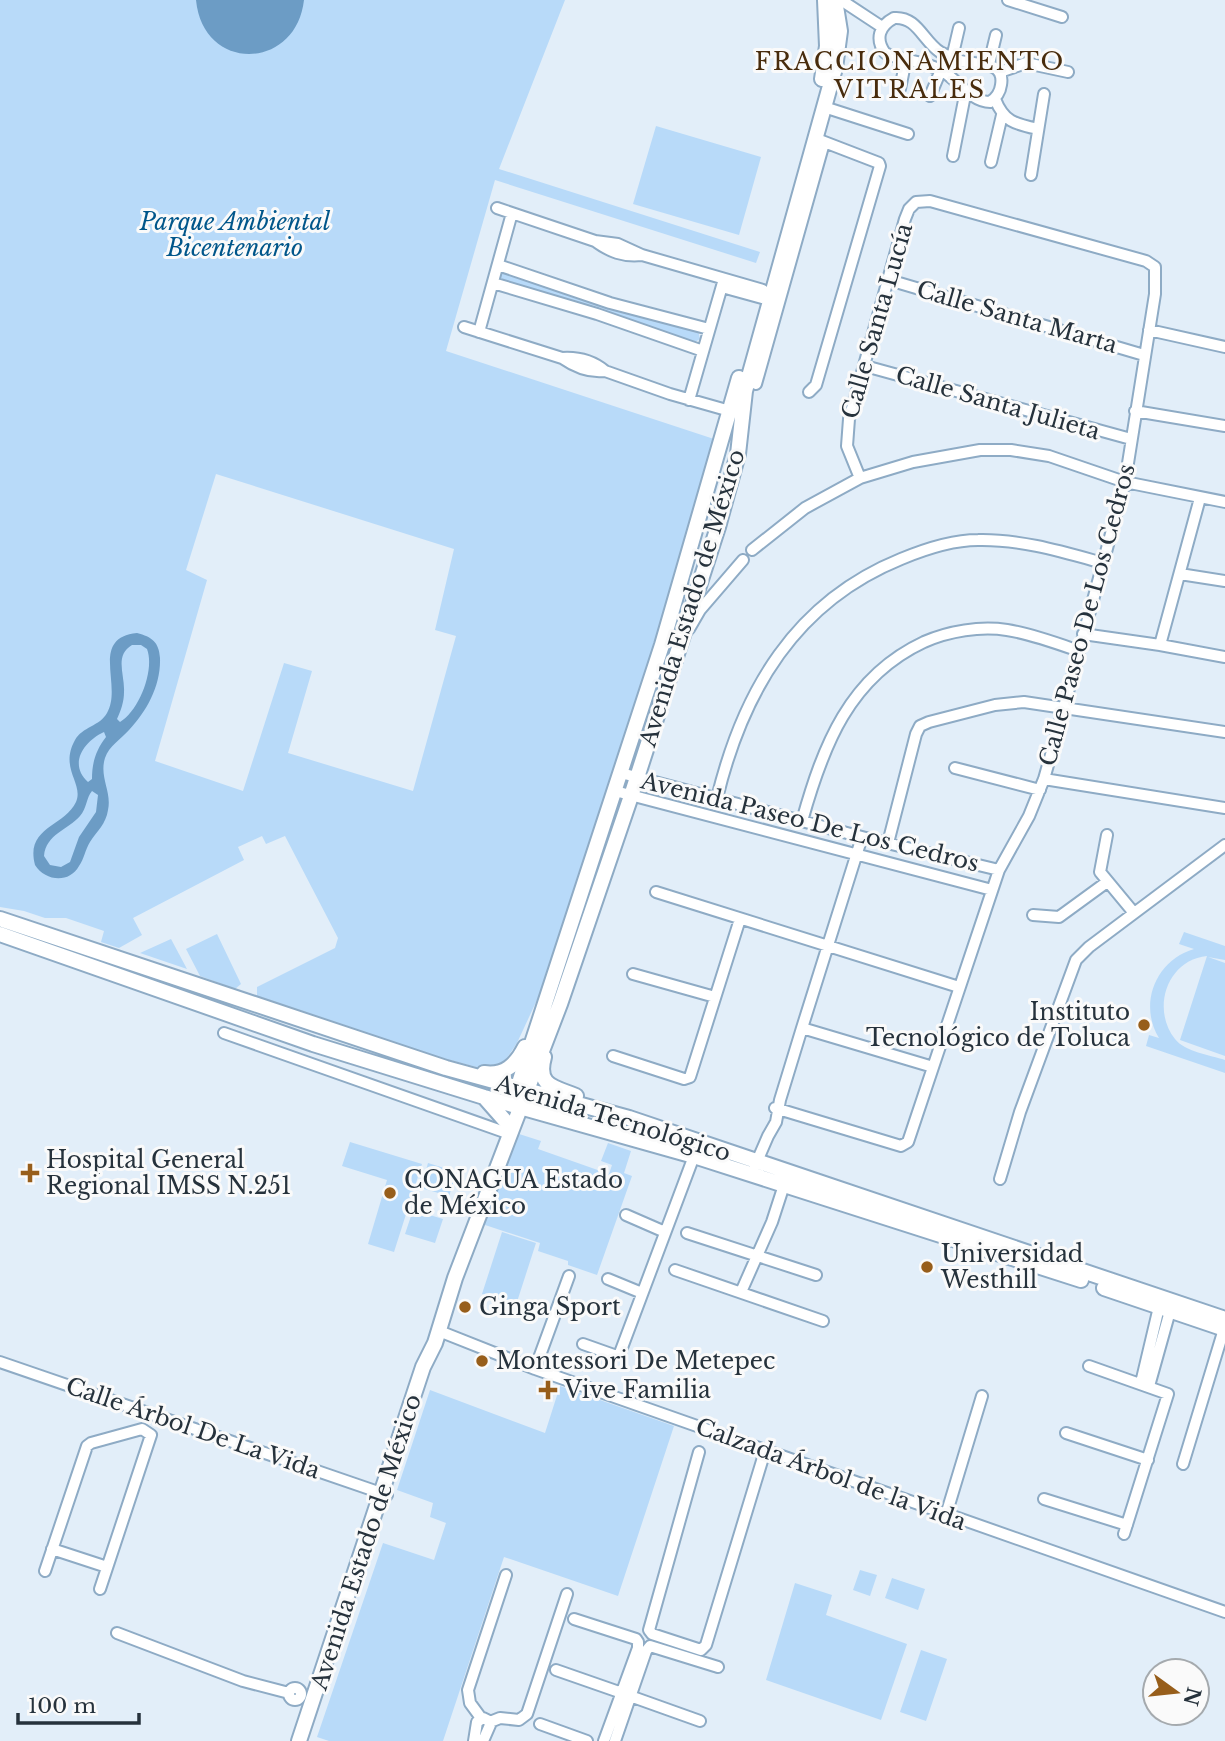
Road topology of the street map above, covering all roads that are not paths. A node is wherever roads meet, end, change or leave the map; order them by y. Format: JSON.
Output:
{"nodes":[{"id":1,"x":825,"y":0,"type":"edge"},
{"id":2,"x":835,"y":0,"type":"edge"},
{"id":3,"x":841,"y":0,"type":"edge"},
{"id":4,"x":1009,"y":0,"type":"edge"},
{"id":5,"x":854,"y":10,"type":"junction"},
{"id":6,"x":838,"y":15,"type":"junction"},
{"id":7,"x":1062,"y":17,"type":"dead end"},
{"id":8,"x":882,"y":27,"type":"junction"},
{"id":9,"x":959,"y":28,"type":"dead end"},
{"id":10,"x":996,"y":34,"type":"dead end"},
{"id":11,"x":952,"y":58,"type":"junction"},
{"id":12,"x":906,"y":59,"type":"junction"},
{"id":13,"x":989,"y":64,"type":"junction"},
{"id":14,"x":941,"y":70,"type":"junction"},
{"id":15,"x":1000,"y":72,"type":"junction"},
{"id":16,"x":1068,"y":72,"type":"dead end"},
{"id":17,"x":900,"y":89,"type":"dead end"},
{"id":18,"x":966,"y":90,"type":"junction"},
{"id":19,"x":1044,"y":94,"type":"dead end"},
{"id":20,"x":930,"y":96,"type":"dead end"},
{"id":21,"x":995,"y":99,"type":"junction"},
{"id":22,"x":824,"y":107,"type":"junction"},
{"id":23,"x":1002,"y":115,"type":"junction"},
{"id":24,"x":1038,"y":129,"type":"junction"},
{"id":25,"x":908,"y":134,"type":"dead end"},
{"id":26,"x":819,"y":140,"type":"junction"},
{"id":27,"x":953,"y":156,"type":"dead end"},
{"id":28,"x":991,"y":163,"type":"dead end"},
{"id":29,"x":1031,"y":175,"type":"dead end"},
{"id":30,"x":912,"y":204,"type":"joint"},
{"id":31,"x":497,"y":208,"type":"dead end"},
{"id":32,"x":512,"y":213,"type":"junction"},
{"id":33,"x":498,"y":265,"type":"junction"},
{"id":34,"x":889,"y":280,"type":"junction"},
{"id":35,"x":493,"y":283,"type":"junction"},
{"id":36,"x":723,"y":283,"type":"junction"},
{"id":37,"x":762,"y":294,"type":"junction"},
{"id":38,"x":464,"y":327,"type":"dead end"},
{"id":39,"x":709,"y":329,"type":"junction"},
{"id":40,"x":1149,"y":330,"type":"junction"},
{"id":41,"x":479,"y":332,"type":"junction"},
{"id":42,"x":1225,"y":347,"type":"edge"},
{"id":43,"x":703,"y":351,"type":"junction"},
{"id":44,"x":1144,"y":355,"type":"junction"},
{"id":45,"x":865,"y":366,"type":"junction"},
{"id":46,"x":756,"y":384,"type":"dead end"},
{"id":47,"x":809,"y":392,"type":"dead end"},
{"id":48,"x":689,"y":400,"type":"junction"},
{"id":49,"x":730,"y":411,"type":"junction"},
{"id":50,"x":1135,"y":411,"type":"junction"},
{"id":51,"x":1225,"y":426,"type":"edge"},
{"id":52,"x":1131,"y":439,"type":"junction"},
{"id":53,"x":860,"y":478,"type":"junction"},
{"id":54,"x":1125,"y":482,"type":"junction"},
{"id":55,"x":1200,"y":498,"type":"junction"},
{"id":56,"x":1225,"y":502,"type":"edge"},
{"id":57,"x":752,"y":550,"type":"dead end"},
{"id":58,"x":743,"y":560,"type":"dead end"},
{"id":59,"x":1103,"y":563,"type":"junction"},
{"id":60,"x":1180,"y":574,"type":"junction"},
{"id":61,"x":1225,"y":580,"type":"edge"},
{"id":62,"x":1083,"y":634,"type":"junction"},
{"id":63,"x":681,"y":642,"type":"junction"},
{"id":64,"x":1160,"y":645,"type":"junction"},
{"id":65,"x":1079,"y":650,"type":"junction"},
{"id":66,"x":1225,"y":657,"type":"edge"},
{"id":67,"x":645,"y":698,"type":"junction"},
{"id":68,"x":660,"y":707,"type":"junction"},
{"id":69,"x":1064,"y":707,"type":"junction"},
{"id":70,"x":639,"y":716,"type":"junction"},
{"id":71,"x":654,"y":725,"type":"junction"},
{"id":72,"x":1225,"y":732,"type":"edge"},
{"id":73,"x":955,"y":768,"type":"dead end"},
{"id":74,"x":621,"y":773,"type":"junction"},
{"id":75,"x":637,"y":778,"type":"junction"},
{"id":76,"x":1042,"y":785,"type":"junction"},
{"id":77,"x":615,"y":791,"type":"junction"},
{"id":78,"x":631,"y":796,"type":"junction"},
{"id":79,"x":717,"y":798,"type":"junction"},
{"id":80,"x":1225,"y":808,"type":"edge"},
{"id":81,"x":802,"y":821,"type":"junction"},
{"id":82,"x":1107,"y":835,"type":"dead end"},
{"id":83,"x":862,"y":837,"type":"junction"},
{"id":84,"x":888,"y":843,"type":"junction"},
{"id":85,"x":1225,"y":845,"type":"edge"},
{"id":86,"x":857,"y":856,"type":"junction"},
{"id":87,"x":999,"y":870,"type":"junction"},
{"id":88,"x":1107,"y":882,"type":"junction"},
{"id":89,"x":992,"y":890,"type":"junction"},
{"id":90,"x":656,"y":892,"type":"dead end"},
{"id":91,"x":1133,"y":913,"type":"junction"},
{"id":92,"x":1033,"y":915,"type":"dead end"},
{"id":93,"x":0,"y":919,"type":"edge"},
{"id":94,"x":740,"y":919,"type":"junction"},
{"id":95,"x":0,"y":934,"type":"edge"},
{"id":96,"x":828,"y":947,"type":"junction"},
{"id":97,"x":633,"y":974,"type":"dead end"},
{"id":98,"x":959,"y":987,"type":"junction"},
{"id":99,"x":715,"y":997,"type":"junction"},
{"id":100,"x":544,"y":1004,"type":"junction"},
{"id":101,"x":560,"y":1004,"type":"junction"},
{"id":102,"x":802,"y":1028,"type":"junction"},
{"id":103,"x":224,"y":1033,"type":"dead end"},
{"id":104,"x":613,"y":1056,"type":"dead end"},
{"id":105,"x":933,"y":1067,"type":"junction"},
{"id":106,"x":446,"y":1068,"type":"junction"},
{"id":107,"x":521,"y":1089,"type":"junction"},
{"id":108,"x":484,"y":1097,"type":"junction"},
{"id":109,"x":516,"y":1105,"type":"junction"},
{"id":110,"x":778,"y":1105,"type":"junction"},
{"id":111,"x":629,"y":1118,"type":"junction"},
{"id":112,"x":507,"y":1130,"type":"junction"},
{"id":113,"x":694,"y":1156,"type":"junction"},
{"id":114,"x":755,"y":1168,"type":"junction"},
{"id":115,"x":1000,"y":1178,"type":"dead end"},
{"id":116,"x":784,"y":1185,"type":"junction"},
{"id":117,"x":626,"y":1215,"type":"dead end"},
{"id":118,"x":665,"y":1232,"type":"junction"},
{"id":119,"x":687,"y":1233,"type":"dead end"},
{"id":120,"x":755,"y":1255,"type":"junction"},
{"id":121,"x":675,"y":1270,"type":"dead end"},
{"id":122,"x":816,"y":1275,"type":"dead end"},
{"id":123,"x":569,"y":1276,"type":"dead end"},
{"id":124,"x":608,"y":1279,"type":"dead end"},
{"id":125,"x":741,"y":1292,"type":"junction"},
{"id":126,"x":642,"y":1293,"type":"junction"},
{"id":127,"x":1164,"y":1314,"type":"junction"},
{"id":128,"x":823,"y":1321,"type":"dead end"},
{"id":129,"x":1225,"y":1325,"type":"edge"},
{"id":130,"x":437,"y":1337,"type":"junction"},
{"id":131,"x":583,"y":1343,"type":"dead end"},
{"id":132,"x":0,"y":1363,"type":"edge"},
{"id":133,"x":1089,"y":1366,"type":"dead end"},
{"id":134,"x":535,"y":1369,"type":"junction"},
{"id":135,"x":1145,"y":1385,"type":"junction"},
{"id":136,"x":982,"y":1396,"type":"dead end"},
{"id":137,"x":148,"y":1413,"type":"junction"},
{"id":138,"x":142,"y":1429,"type":"junction"},
{"id":139,"x":1066,"y":1433,"type":"dead end"},
{"id":140,"x":699,"y":1451,"type":"dead end"},
{"id":141,"x":765,"y":1451,"type":"junction"},
{"id":142,"x":1147,"y":1460,"type":"junction"},
{"id":143,"x":1183,"y":1464,"type":"dead end"},
{"id":144,"x":384,"y":1494,"type":"junction"},
{"id":145,"x":1044,"y":1499,"type":"dead end"},
{"id":146,"x":946,"y":1515,"type":"junction"},
{"id":147,"x":52,"y":1549,"type":"junction"},
{"id":148,"x":107,"y":1567,"type":"junction"},
{"id":149,"x":45,"y":1571,"type":"dead end"},
{"id":150,"x":506,"y":1576,"type":"dead end"},
{"id":151,"x":100,"y":1589,"type":"dead end"},
{"id":152,"x":566,"y":1594,"type":"dead end"},
{"id":153,"x":1225,"y":1612,"type":"edge"},
{"id":154,"x":574,"y":1619,"type":"dead end"},
{"id":155,"x":117,"y":1633,"type":"dead end"},
{"id":156,"x":718,"y":1667,"type":"dead end"},
{"id":157,"x":556,"y":1670,"type":"dead end"},
{"id":158,"x":626,"y":1695,"type":"junction"},
{"id":159,"x":301,"y":1697,"type":"junction"},
{"id":160,"x":485,"y":1720,"type":"junction"},
{"id":161,"x":700,"y":1721,"type":"dead end"},
{"id":162,"x":540,"y":1724,"type":"dead end"},
{"id":163,"x":299,"y":1741,"type":"edge"},
{"id":164,"x":307,"y":1741,"type":"edge"},
{"id":165,"x":474,"y":1741,"type":"edge"},
{"id":166,"x":483,"y":1741,"type":"edge"},
{"id":167,"x":586,"y":1741,"type":"edge"},
{"id":168,"x":604,"y":1741,"type":"edge"},
{"id":169,"x":615,"y":1741,"type":"edge"}],
"edges":[{"from":1,"to":37,"type":"main road","name":"Avenida Estado de México"},
{"from":2,"to":6,"type":"main road","name":"Avenida Estado de México"},
{"from":3,"to":5,"type":"street"},
{"from":4,"to":7,"type":"street"},
{"from":5,"to":6,"type":"street"},
{"from":5,"to":8,"type":"street"},
{"from":6,"to":22,"type":"main road","name":"Avenida Estado de México"},
{"from":8,"to":11,"type":"street"},
{"from":8,"to":12,"type":"street"},
{"from":9,"to":11,"type":"street"},
{"from":10,"to":13,"type":"street"},
{"from":11,"to":13,"type":"street"},
{"from":12,"to":14,"type":"street"},
{"from":12,"to":17,"type":"street"},
{"from":13,"to":15,"type":"street"},
{"from":14,"to":18,"type":"street"},
{"from":14,"to":20,"type":"street"},
{"from":15,"to":16,"type":"street"},
{"from":15,"to":21,"type":"street"},
{"from":18,"to":21,"type":"street"},
{"from":18,"to":27,"type":"street"},
{"from":19,"to":24,"type":"street"},
{"from":21,"to":23,"type":"street"},
{"from":22,"to":25,"type":"street"},
{"from":22,"to":26,"type":"main road","name":"Avenida Estado de México"},
{"from":23,"to":24,"type":"street"},
{"from":23,"to":28,"type":"street"},
{"from":24,"to":29,"type":"street"},
{"from":26,"to":46,"type":"street"},
{"from":26,"to":47,"type":"street"},
{"from":26,"to":63,"type":"main road","name":"Avenida Estado de México"},
{"from":30,"to":34,"type":"street","name":"Calle Santa Lucía"},
{"from":30,"to":40,"type":"street","name":"Calle Paseo De Los Cedros"},
{"from":31,"to":32,"type":"street"},
{"from":32,"to":33,"type":"street"},
{"from":32,"to":36,"type":"street"},
{"from":33,"to":35,"type":"street"},
{"from":33,"to":39,"type":"street"},
{"from":34,"to":44,"type":"street","name":"Calle Santa Marta"},
{"from":34,"to":45,"type":"street","name":"Calle Santa Lucía"},
{"from":35,"to":41,"type":"street"},
{"from":35,"to":43,"type":"street"},
{"from":36,"to":37,"type":"street"},
{"from":36,"to":39,"type":"street"},
{"from":37,"to":49,"type":"main road","name":"Avenida Estado de México"},
{"from":38,"to":41,"type":"street"},
{"from":39,"to":43,"type":"street"},
{"from":40,"to":42,"type":"street"},
{"from":40,"to":44,"type":"street","name":"Calle Paseo De Los Cedros"},
{"from":41,"to":48,"type":"street"},
{"from":43,"to":48,"type":"street"},
{"from":44,"to":50,"type":"street","name":"Calle Paseo De Los Cedros"},
{"from":45,"to":52,"type":"street","name":"Calle Santa Julieta"},
{"from":45,"to":53,"type":"street","name":"Calle Santa Lucía"},
{"from":48,"to":49,"type":"street"},
{"from":49,"to":67,"type":"main road","name":"Avenida Estado de México"},
{"from":50,"to":51,"type":"street"},
{"from":50,"to":52,"type":"street","name":"Calle Paseo De Los Cedros"},
{"from":52,"to":54,"type":"street","name":"Calle Paseo De Los Cedros"},
{"from":53,"to":54,"type":"street"},
{"from":53,"to":57,"type":"street"},
{"from":54,"to":55,"type":"street"},
{"from":54,"to":59,"type":"street","name":"Calle Paseo De Los Cedros"},
{"from":55,"to":56,"type":"street"},
{"from":55,"to":60,"type":"street"},
{"from":58,"to":63,"type":"street"},
{"from":59,"to":62,"type":"street","name":"Calle Paseo De Los Cedros"},
{"from":59,"to":79,"type":"street"},
{"from":60,"to":61,"type":"street"},
{"from":60,"to":64,"type":"street"},
{"from":62,"to":64,"type":"street"},
{"from":62,"to":65,"type":"street","name":"Calle Paseo De Los Cedros"},
{"from":63,"to":68,"type":"main road","name":"Avenida Estado de México"},
{"from":64,"to":66,"type":"street"},
{"from":65,"to":69,"type":"street","name":"Calle Paseo De Los Cedros"},
{"from":65,"to":81,"type":"street"},
{"from":67,"to":68,"type":"main road"},
{"from":67,"to":70,"type":"main road","name":"Avenida Estado de México"},
{"from":68,"to":71,"type":"main road","name":"Avenida Estado de México"},
{"from":69,"to":72,"type":"street"},
{"from":69,"to":76,"type":"street","name":"Calle Paseo De Los Cedros"},
{"from":69,"to":84,"type":"street"},
{"from":70,"to":71,"type":"main road"},
{"from":70,"to":74,"type":"main road","name":"Avenida Estado de México"},
{"from":71,"to":75,"type":"main road","name":"Avenida Estado de México"},
{"from":73,"to":76,"type":"street"},
{"from":74,"to":75,"type":"street","name":"Avenida Paseo De Los Cedros"},
{"from":74,"to":77,"type":"main road","name":"Avenida Estado de México"},
{"from":75,"to":78,"type":"main road","name":"Avenida Estado de México"},
{"from":75,"to":79,"type":"street","name":"Avenida Paseo De Los Cedros"},
{"from":76,"to":80,"type":"street"},
{"from":76,"to":87,"type":"street","name":"Calle Paseo De Los Cedros"},
{"from":77,"to":78,"type":"street","name":"Avenida Paseo De Los Cedros"},
{"from":77,"to":100,"type":"main road","name":"Avenida Estado de México"},
{"from":78,"to":86,"type":"street","name":"Avenida Paseo De Los Cedros"},
{"from":78,"to":101,"type":"main road","name":"Avenida Estado de México"},
{"from":79,"to":81,"type":"street","name":"Avenida Paseo De Los Cedros"},
{"from":81,"to":83,"type":"street","name":"Avenida Paseo De Los Cedros"},
{"from":82,"to":88,"type":"street"},
{"from":83,"to":84,"type":"street","name":"Avenida Paseo De Los Cedros"},
{"from":83,"to":86,"type":"street"},
{"from":84,"to":87,"type":"street","name":"Avenida Paseo De Los Cedros"},
{"from":85,"to":91,"type":"street"},
{"from":86,"to":89,"type":"street","name":"Avenida Paseo De Los Cedros"},
{"from":86,"to":96,"type":"street"},
{"from":87,"to":89,"type":"street","name":"Calle Paseo De Los Cedros"},
{"from":88,"to":91,"type":"street"},
{"from":88,"to":92,"type":"street"},
{"from":89,"to":98,"type":"street","name":"Calle Paseo De Los Cedros"},
{"from":90,"to":94,"type":"street"},
{"from":91,"to":115,"type":"street"},
{"from":93,"to":106,"type":"main road","name":"Avenida Tecnológico"},
{"from":94,"to":96,"type":"street"},
{"from":94,"to":99,"type":"street"},
{"from":95,"to":108,"type":"main road","name":"Avenida Tecnológico"},
{"from":96,"to":98,"type":"street"},
{"from":96,"to":102,"type":"street"},
{"from":97,"to":99,"type":"street"},
{"from":98,"to":105,"type":"street","name":"Calle Paseo De Los Cedros"},
{"from":99,"to":104,"type":"street"},
{"from":100,"to":106,"type":"main road"},
{"from":100,"to":107,"type":"main road","name":"Avenida Estado de México"},
{"from":101,"to":107,"type":"main road","name":"Avenida Estado de México"},
{"from":101,"to":111,"type":"main road"},
{"from":102,"to":105,"type":"street"},
{"from":102,"to":110,"type":"street"},
{"from":103,"to":112,"type":"street"},
{"from":105,"to":110,"type":"street","name":"Calle Paseo De Los Cedros"},
{"from":106,"to":107,"type":"main road","name":"Avenida Tecnológico"},
{"from":107,"to":109,"type":"main road","name":"Avenida Estado de México"},
{"from":107,"to":111,"type":"main road","name":"Avenida Tecnológico"},
{"from":108,"to":109,"type":"main road","name":"Avenida Tecnológico"},
{"from":108,"to":112,"type":"main road"},
{"from":109,"to":112,"type":"main road","name":"Avenida Estado de México"},
{"from":109,"to":113,"type":"main road","name":"Avenida Tecnológico"},
{"from":110,"to":114,"type":"street"},
{"from":111,"to":114,"type":"main road","name":"Avenida Tecnológico"},
{"from":112,"to":130,"type":"main road","name":"Avenida Estado de México"},
{"from":113,"to":114,"type":"main road","name":"Avenida Tecnológico"},
{"from":113,"to":118,"type":"street"},
{"from":114,"to":116,"type":"main road","name":"Avenida Tecnológico"},
{"from":114,"to":129,"type":"main road","name":"Avenida Tecnológico"},
{"from":116,"to":120,"type":"street"},
{"from":116,"to":127,"type":"main road","name":"Avenida Tecnológico"},
{"from":117,"to":118,"type":"street"},
{"from":118,"to":126,"type":"street"},
{"from":119,"to":120,"type":"street"},
{"from":120,"to":122,"type":"street"},
{"from":120,"to":125,"type":"street"},
{"from":121,"to":125,"type":"street"},
{"from":123,"to":134,"type":"street"},
{"from":124,"to":126,"type":"street"},
{"from":125,"to":128,"type":"street"},
{"from":126,"to":131,"type":"street"},
{"from":127,"to":129,"type":"main road","name":"Avenida Tecnológico"},
{"from":127,"to":135,"type":"street"},
{"from":129,"to":143,"type":"street"},
{"from":130,"to":134,"type":"street","name":"Calzada Árbol de la Vida"},
{"from":130,"to":144,"type":"main road","name":"Avenida Estado de México"},
{"from":132,"to":137,"type":"street","name":"Calle Árbol De La Vida"},
{"from":133,"to":135,"type":"street"},
{"from":134,"to":141,"type":"street","name":"Calzada Árbol de la Vida"},
{"from":135,"to":142,"type":"street"},
{"from":136,"to":146,"type":"street"},
{"from":137,"to":138,"type":"street"},
{"from":137,"to":144,"type":"street","name":"Calle Árbol De La Vida"},
{"from":138,"to":147,"type":"street"},
{"from":138,"to":148,"type":"street"},
{"from":139,"to":142,"type":"street"},
{"from":140,"to":141,"type":"street"},
{"from":141,"to":146,"type":"street","name":"Calzada Árbol de la Vida"},
{"from":142,"to":145,"type":"street"},
{"from":144,"to":159,"type":"main road","name":"Avenida Estado de México"},
{"from":144,"to":164,"type":"main road","name":"Avenida Estado de México"},
{"from":146,"to":153,"type":"street","name":"Calzada Árbol de la Vida"},
{"from":147,"to":148,"type":"street"},
{"from":147,"to":149,"type":"street"},
{"from":148,"to":151,"type":"street"},
{"from":150,"to":160,"type":"street"},
{"from":152,"to":160,"type":"street"},
{"from":154,"to":158,"type":"street"},
{"from":155,"to":159,"type":"street"},
{"from":156,"to":158,"type":"street"},
{"from":157,"to":158,"type":"street"},
{"from":158,"to":161,"type":"street"},
{"from":158,"to":168,"type":"street"},
{"from":158,"to":169,"type":"street"},
{"from":159,"to":163,"type":"main road","name":"Avenida Estado de México"},
{"from":160,"to":165,"type":"street"},
{"from":160,"to":166,"type":"street"},
{"from":162,"to":167,"type":"street"}]}
